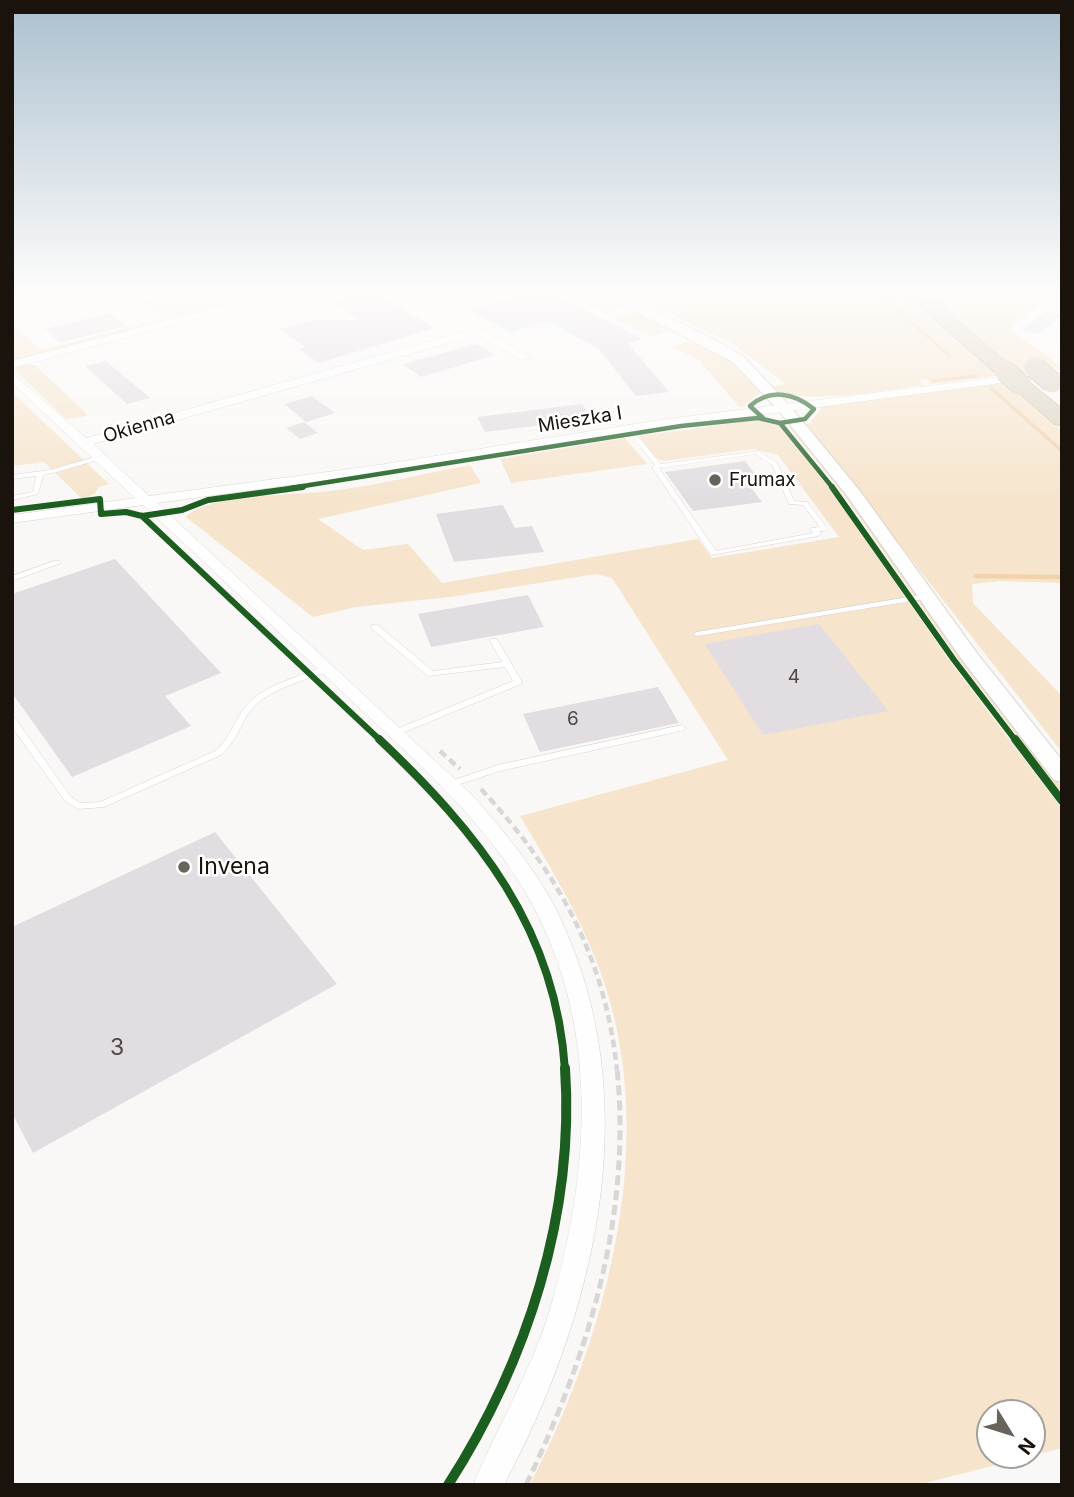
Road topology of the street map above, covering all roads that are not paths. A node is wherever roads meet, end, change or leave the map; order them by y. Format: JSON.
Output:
{"nodes":[{"id":1,"x":366,"y":363,"type":"edge"},
{"id":2,"x":739,"y":363,"type":"edge"},
{"id":3,"x":1019,"y":363,"type":"edge"},
{"id":4,"x":1037,"y":375,"type":"edge"},
{"id":5,"x":12,"y":376,"type":"edge"},
{"id":6,"x":784,"y":408,"type":"junction"},
{"id":7,"x":1062,"y":419,"type":"edge"},
{"id":8,"x":629,"y":429,"type":"junction"},
{"id":9,"x":83,"y":443,"type":"junction"},
{"id":10,"x":99,"y":458,"type":"junction"},
{"id":11,"x":657,"y":465,"type":"junction"},
{"id":12,"x":40,"y":473,"type":"junction"},
{"id":13,"x":12,"y":477,"type":"edge"},
{"id":14,"x":12,"y":498,"type":"edge"},
{"id":15,"x":146,"y":501,"type":"junction"},
{"id":16,"x":12,"y":519,"type":"edge"},
{"id":17,"x":57,"y":563,"type":"dead end"},
{"id":18,"x":12,"y":579,"type":"edge"},
{"id":19,"x":927,"y":596,"type":"junction"},
{"id":20,"x":375,"y":627,"type":"dead end"},
{"id":21,"x":697,"y":634,"type":"dead end"},
{"id":22,"x":494,"y":641,"type":"dead end"},
{"id":23,"x":508,"y":664,"type":"junction"},
{"id":24,"x":328,"y":668,"type":"junction"},
{"id":25,"x":12,"y":720,"type":"edge"},
{"id":26,"x":682,"y":728,"type":"dead end"},
{"id":27,"x":404,"y":729,"type":"junction"},
{"id":28,"x":1062,"y":775,"type":"edge"},
{"id":29,"x":461,"y":781,"type":"junction"},
{"id":30,"x":488,"y":1485,"type":"edge"}],
"edges":[{"from":1,"to":9,"type":"street","name":"Okienna"},
{"from":2,"to":6,"type":"street"},
{"from":3,"to":4,"type":"highway"},
{"from":4,"to":6,"type":"street","name":"Mieszka I"},
{"from":4,"to":7,"type":"highway"},
{"from":5,"to":9,"type":"street"},
{"from":6,"to":8,"type":"street","name":"Mieszka I"},
{"from":6,"to":19,"type":"street"},
{"from":8,"to":11,"type":"lane"},
{"from":8,"to":15,"type":"street","name":"Mieszka I"},
{"from":9,"to":10,"type":"street"},
{"from":10,"to":12,"type":"lane"},
{"from":10,"to":15,"type":"street"},
{"from":11,"to":11,"type":"lane"},
{"from":12,"to":13,"type":"lane"},
{"from":12,"to":14,"type":"lane"},
{"from":15,"to":16,"type":"street","name":"Mieszka I"},
{"from":15,"to":24,"type":"street"},
{"from":17,"to":18,"type":"lane"},
{"from":19,"to":21,"type":"lane"},
{"from":19,"to":28,"type":"street"},
{"from":20,"to":23,"type":"lane"},
{"from":22,"to":23,"type":"lane"},
{"from":23,"to":27,"type":"lane"},
{"from":24,"to":25,"type":"lane"},
{"from":24,"to":27,"type":"street"},
{"from":26,"to":29,"type":"lane"},
{"from":27,"to":29,"type":"street"},
{"from":29,"to":30,"type":"street"}]}
